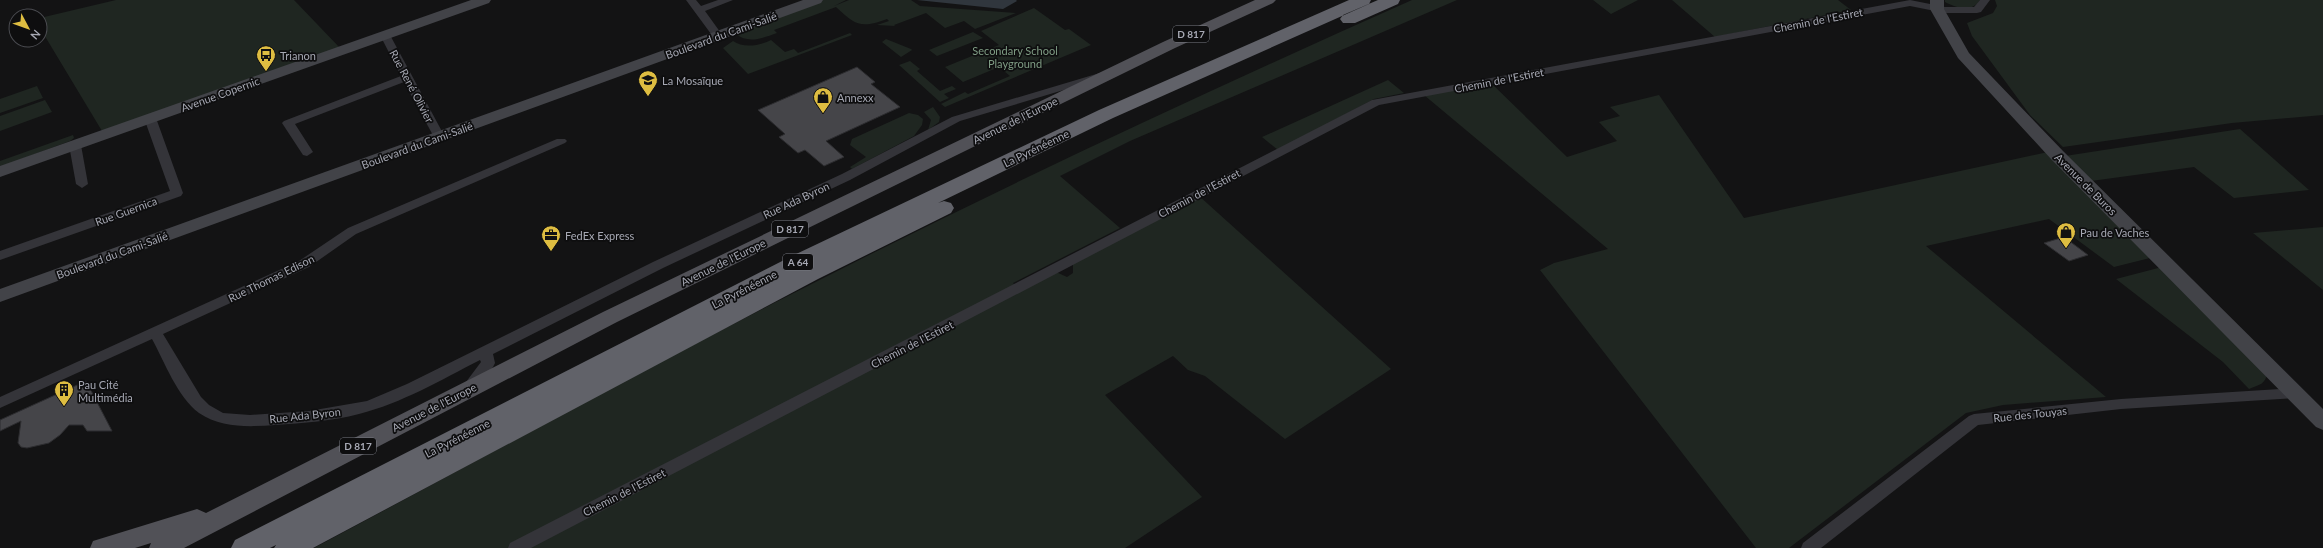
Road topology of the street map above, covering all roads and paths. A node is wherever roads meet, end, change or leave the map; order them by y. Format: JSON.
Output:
{"nodes":[{"id":1,"x":484,"y":0,"type":"edge"},
{"id":2,"x":691,"y":0,"type":"edge"},
{"id":3,"x":728,"y":0,"type":"edge"},
{"id":4,"x":816,"y":0,"type":"edge"},
{"id":5,"x":1268,"y":0,"type":"edge"},
{"id":6,"x":1363,"y":0,"type":"edge"},
{"id":7,"x":1392,"y":0,"type":"edge"},
{"id":8,"x":1985,"y":0,"type":"edge"},
{"id":9,"x":1937,"y":4,"type":"edge"},
{"id":10,"x":699,"y":10,"type":"junction"},
{"id":11,"x":385,"y":35,"type":"junction"},
{"id":12,"x":718,"y":36,"type":"junction"},
{"id":13,"x":1114,"y":72,"type":"junction"},
{"id":14,"x":407,"y":77,"type":"junction"},
{"id":15,"x":150,"y":118,"type":"junction"},
{"id":16,"x":439,"y":137,"type":"junction"},
{"id":17,"x":561,"y":141,"type":"dead end"},
{"id":18,"x":75,"y":145,"type":"junction"},
{"id":19,"x":307,"y":152,"type":"dead end"},
{"id":20,"x":0,"y":172,"type":"edge"},
{"id":21,"x":82,"y":184,"type":"dead end"},
{"id":22,"x":0,"y":256,"type":"edge"},
{"id":23,"x":17,"y":290,"type":"junction"},
{"id":24,"x":0,"y":296,"type":"edge"},
{"id":25,"x":0,"y":299,"type":"edge"},
{"id":26,"x":155,"y":333,"type":"junction"},
{"id":27,"x":485,"y":350,"type":"junction"},
{"id":28,"x":467,"y":390,"type":"junction"},
{"id":29,"x":2294,"y":393,"type":"junction"},
{"id":30,"x":0,"y":402,"type":"edge"},
{"id":31,"x":2323,"y":422,"type":"edge"},
{"id":32,"x":248,"y":502,"type":"junction"},
{"id":33,"x":102,"y":548,"type":"edge"},
{"id":34,"x":160,"y":548,"type":"edge"},
{"id":35,"x":245,"y":548,"type":"edge"},
{"id":36,"x":288,"y":548,"type":"edge"},
{"id":37,"x":516,"y":548,"type":"edge"},
{"id":38,"x":1808,"y":548,"type":"edge"}],
"edges":[{"from":1,"to":11,"type":"street","name":"Avenue Copernic"},
{"from":2,"to":10,"type":"street"},
{"from":3,"to":10,"type":"street"},
{"from":4,"to":12,"type":"street","name":"Boulevard du Cami-Salié"},
{"from":5,"to":13,"type":"main road","name":"Avenue de l'Europe","number":"D 817"},
{"from":6,"to":35,"type":"highway","name":"La Pyrénéenne","number":"A 64"},
{"from":7,"to":36,"type":"highway","name":"La Pyrénéenne","number":"A 64"},
{"from":8,"to":9,"type":"street","name":"Chemin de l'Estiret"},
{"from":9,"to":29,"type":"street","name":"Avenue de Buros"},
{"from":9,"to":37,"type":"street","name":"Chemin de l'Estiret"},
{"from":10,"to":12,"type":"street"},
{"from":11,"to":14,"type":"street","name":"Rue René Olivier"},
{"from":11,"to":15,"type":"street","name":"Avenue Copernic"},
{"from":12,"to":16,"type":"street","name":"Boulevard du Cami-Salié"},
{"from":13,"to":27,"type":"street","name":"Rue Ada Byron"},
{"from":13,"to":28,"type":"main road","name":"Avenue de l'Europe","number":"D 817"},
{"from":14,"to":16,"type":"street","name":"Rue René Olivier"},
{"from":14,"to":19,"type":"street"},
{"from":15,"to":18,"type":"street","name":"Avenue Copernic"},
{"from":15,"to":22,"type":"street","name":"Rue Guernica"},
{"from":16,"to":23,"type":"street","name":"Boulevard du Cami-Salié"},
{"from":17,"to":26,"type":"street","name":"Rue Thomas Edison"},
{"from":18,"to":20,"type":"street","name":"Avenue Copernic"},
{"from":18,"to":21,"type":"street"},
{"from":23,"to":24,"type":"street","name":"Boulevard du Cami-Salié"},
{"from":23,"to":25,"type":"street","name":"Boulevard du Cami-Salié"},
{"from":26,"to":27,"type":"street","name":"Rue Ada Byron"},
{"from":26,"to":30,"type":"street","name":"Rue Thomas Edison"},
{"from":27,"to":28,"type":"street"},
{"from":28,"to":32,"type":"main road","name":"Avenue de l'Europe","number":"D 817"},
{"from":29,"to":31,"type":"street","name":"Avenue de Buros"},
{"from":29,"to":38,"type":"street","name":"Rue des Touyas"},
{"from":32,"to":33,"type":"main road","name":"Avenue de l'Europe","number":"D 817"},
{"from":32,"to":34,"type":"main road","name":"Avenue de l'Europe","number":"D 817"}]}
